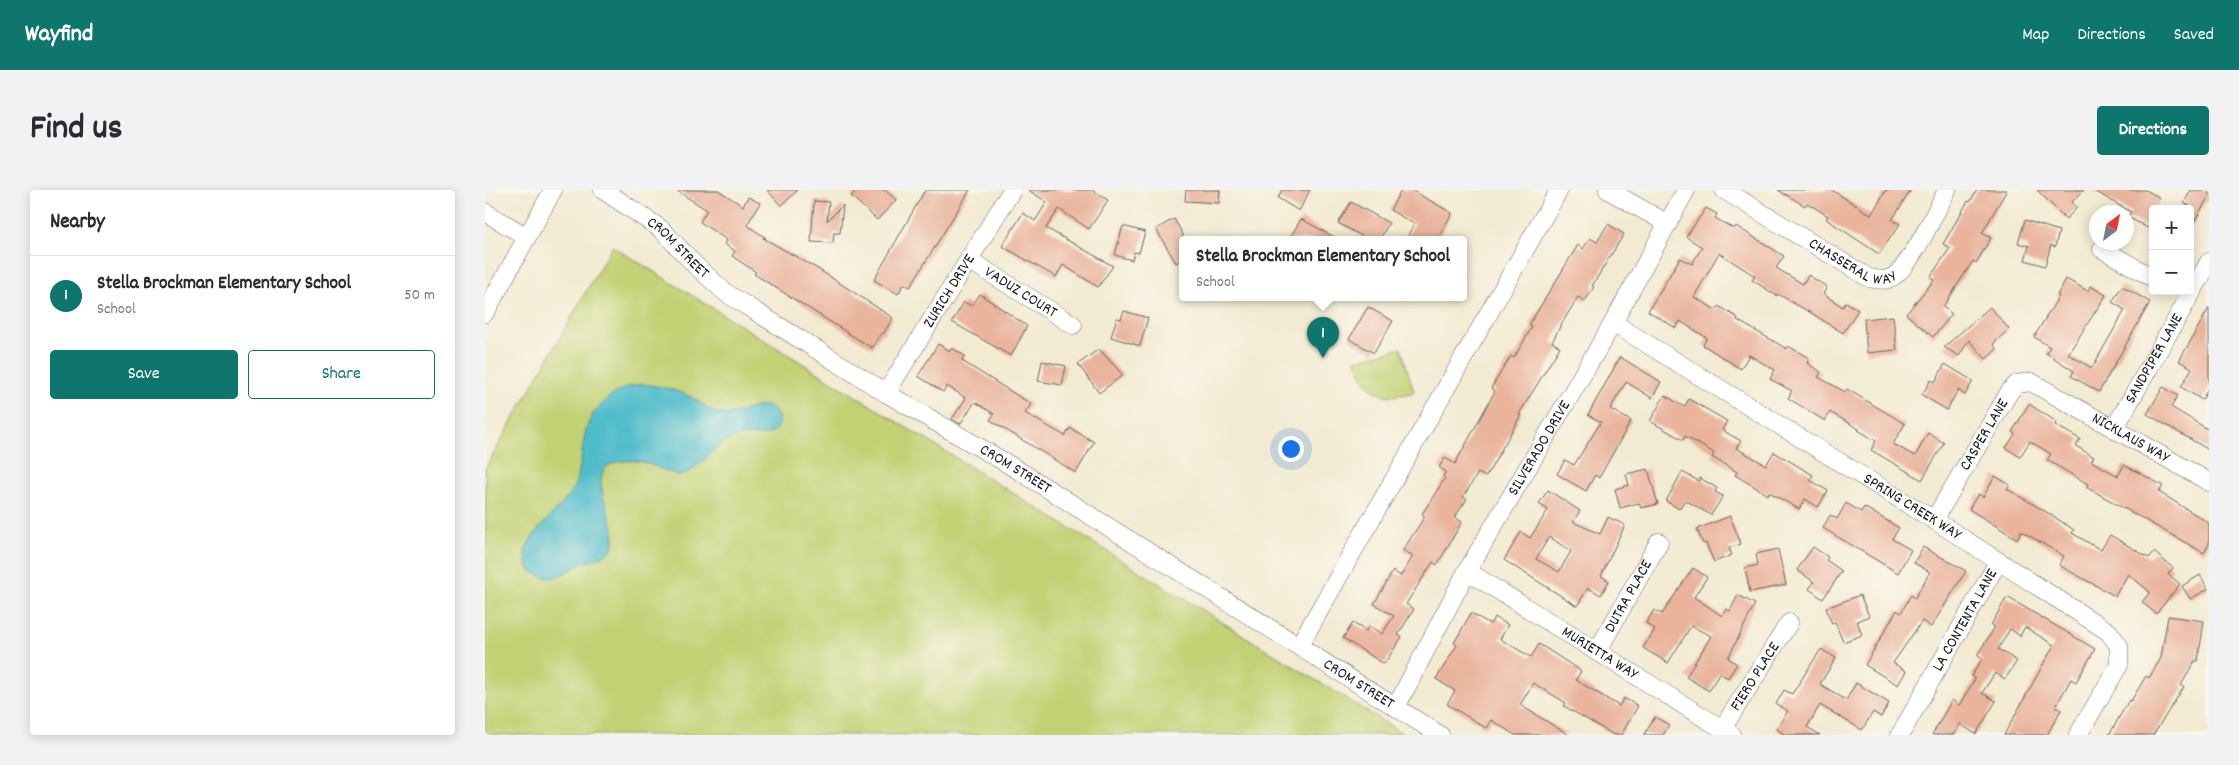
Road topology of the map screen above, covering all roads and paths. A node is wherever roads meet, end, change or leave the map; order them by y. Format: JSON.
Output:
{"nodes":[{"id":1,"x":553,"y":190,"type":"edge"},
{"id":2,"x":603,"y":190,"type":"edge"},
{"id":3,"x":1013,"y":190,"type":"edge"},
{"id":4,"x":1559,"y":190,"type":"edge"},
{"id":5,"x":1609,"y":190,"type":"edge"},
{"id":6,"x":1724,"y":190,"type":"edge"},
{"id":7,"x":1947,"y":190,"type":"edge"},
{"id":8,"x":1683,"y":191,"type":"edge"},
{"id":9,"x":485,"y":212,"type":"edge"},
{"id":10,"x":1667,"y":224,"type":"junction"},
{"id":11,"x":527,"y":237,"type":"junction"},
{"id":12,"x":2104,"y":250,"type":"edge"},
{"id":13,"x":969,"y":260,"type":"junction"},
{"id":14,"x":2209,"y":262,"type":"edge"},
{"id":15,"x":2149,"y":276,"type":"edge"},
{"id":16,"x":2194,"y":280,"type":"edge"},
{"id":17,"x":2182,"y":295,"type":"edge"},
{"id":18,"x":485,"y":313,"type":"edge"},
{"id":19,"x":1613,"y":323,"type":"junction"},
{"id":20,"x":1073,"y":324,"type":"dead end"},
{"id":21,"x":886,"y":393,"type":"junction"},
{"id":22,"x":2051,"y":393,"type":"joint"},
{"id":23,"x":2114,"y":429,"type":"junction"},
{"id":24,"x":2209,"y":482,"type":"edge"},
{"id":25,"x":1934,"y":520,"type":"junction"},
{"id":26,"x":1659,"y":542,"type":"dead end"},
{"id":27,"x":1998,"y":562,"type":"junction"},
{"id":28,"x":1467,"y":571,"type":"junction"},
{"id":29,"x":1789,"y":623,"type":"dead end"},
{"id":30,"x":1299,"y":646,"type":"junction"},
{"id":31,"x":1597,"y":652,"type":"junction"},
{"id":32,"x":1396,"y":707,"type":"junction"},
{"id":33,"x":1727,"y":732,"type":"edge"},
{"id":34,"x":1440,"y":735,"type":"edge"},
{"id":35,"x":1900,"y":735,"type":"edge"},
{"id":36,"x":2078,"y":735,"type":"edge"}],
"edges":[{"from":1,"to":11,"type":"street"},
{"from":2,"to":21,"type":"street","name":"CROM STREET"},
{"from":3,"to":13,"type":"street","name":"ZURICH DRIVE"},
{"from":4,"to":30,"type":"street"},
{"from":5,"to":10,"type":"street"},
{"from":6,"to":7,"type":"street","name":"CHASSERAL WAY"},
{"from":8,"to":10,"type":"street","name":"SILVERADO DRIVE"},
{"from":9,"to":11,"type":"street"},
{"from":10,"to":19,"type":"street","name":"SILVERADO DRIVE"},
{"from":11,"to":18,"type":"street"},
{"from":12,"to":15,"type":"street"},
{"from":13,"to":20,"type":"street","name":"VADUZ COURT"},
{"from":13,"to":21,"type":"street","name":"ZURICH DRIVE"},
{"from":14,"to":16,"type":"street","name":"SANDPIPER LANE"},
{"from":17,"to":23,"type":"street","name":"SANDPIPER LANE"},
{"from":19,"to":25,"type":"street","name":"SPRING CREEK WAY"},
{"from":19,"to":28,"type":"street","name":"SILVERADO DRIVE"},
{"from":21,"to":30,"type":"street","name":"CROM STREET"},
{"from":22,"to":23,"type":"street","name":"NICKLAUS WAY"},
{"from":22,"to":25,"type":"street","name":"CASPER LANE"},
{"from":23,"to":24,"type":"street","name":"NICKLAUS WAY"},
{"from":25,"to":27,"type":"street","name":"SPRING CREEK WAY"},
{"from":26,"to":31,"type":"street","name":"DUTRA PLACE"},
{"from":27,"to":35,"type":"street","name":"LA CONTENTA LANE"},
{"from":27,"to":36,"type":"street","name":"SPRING CREEK WAY"},
{"from":28,"to":31,"type":"street","name":"MURIETTA WAY"},
{"from":28,"to":32,"type":"street","name":"SILVERADO DRIVE"},
{"from":29,"to":33,"type":"street","name":"FIERO PLACE"},
{"from":30,"to":32,"type":"street","name":"CROM STREET"},
{"from":31,"to":33,"type":"street","name":"MURIETTA WAY"},
{"from":32,"to":34,"type":"street","name":"CROM STREET"}]}
